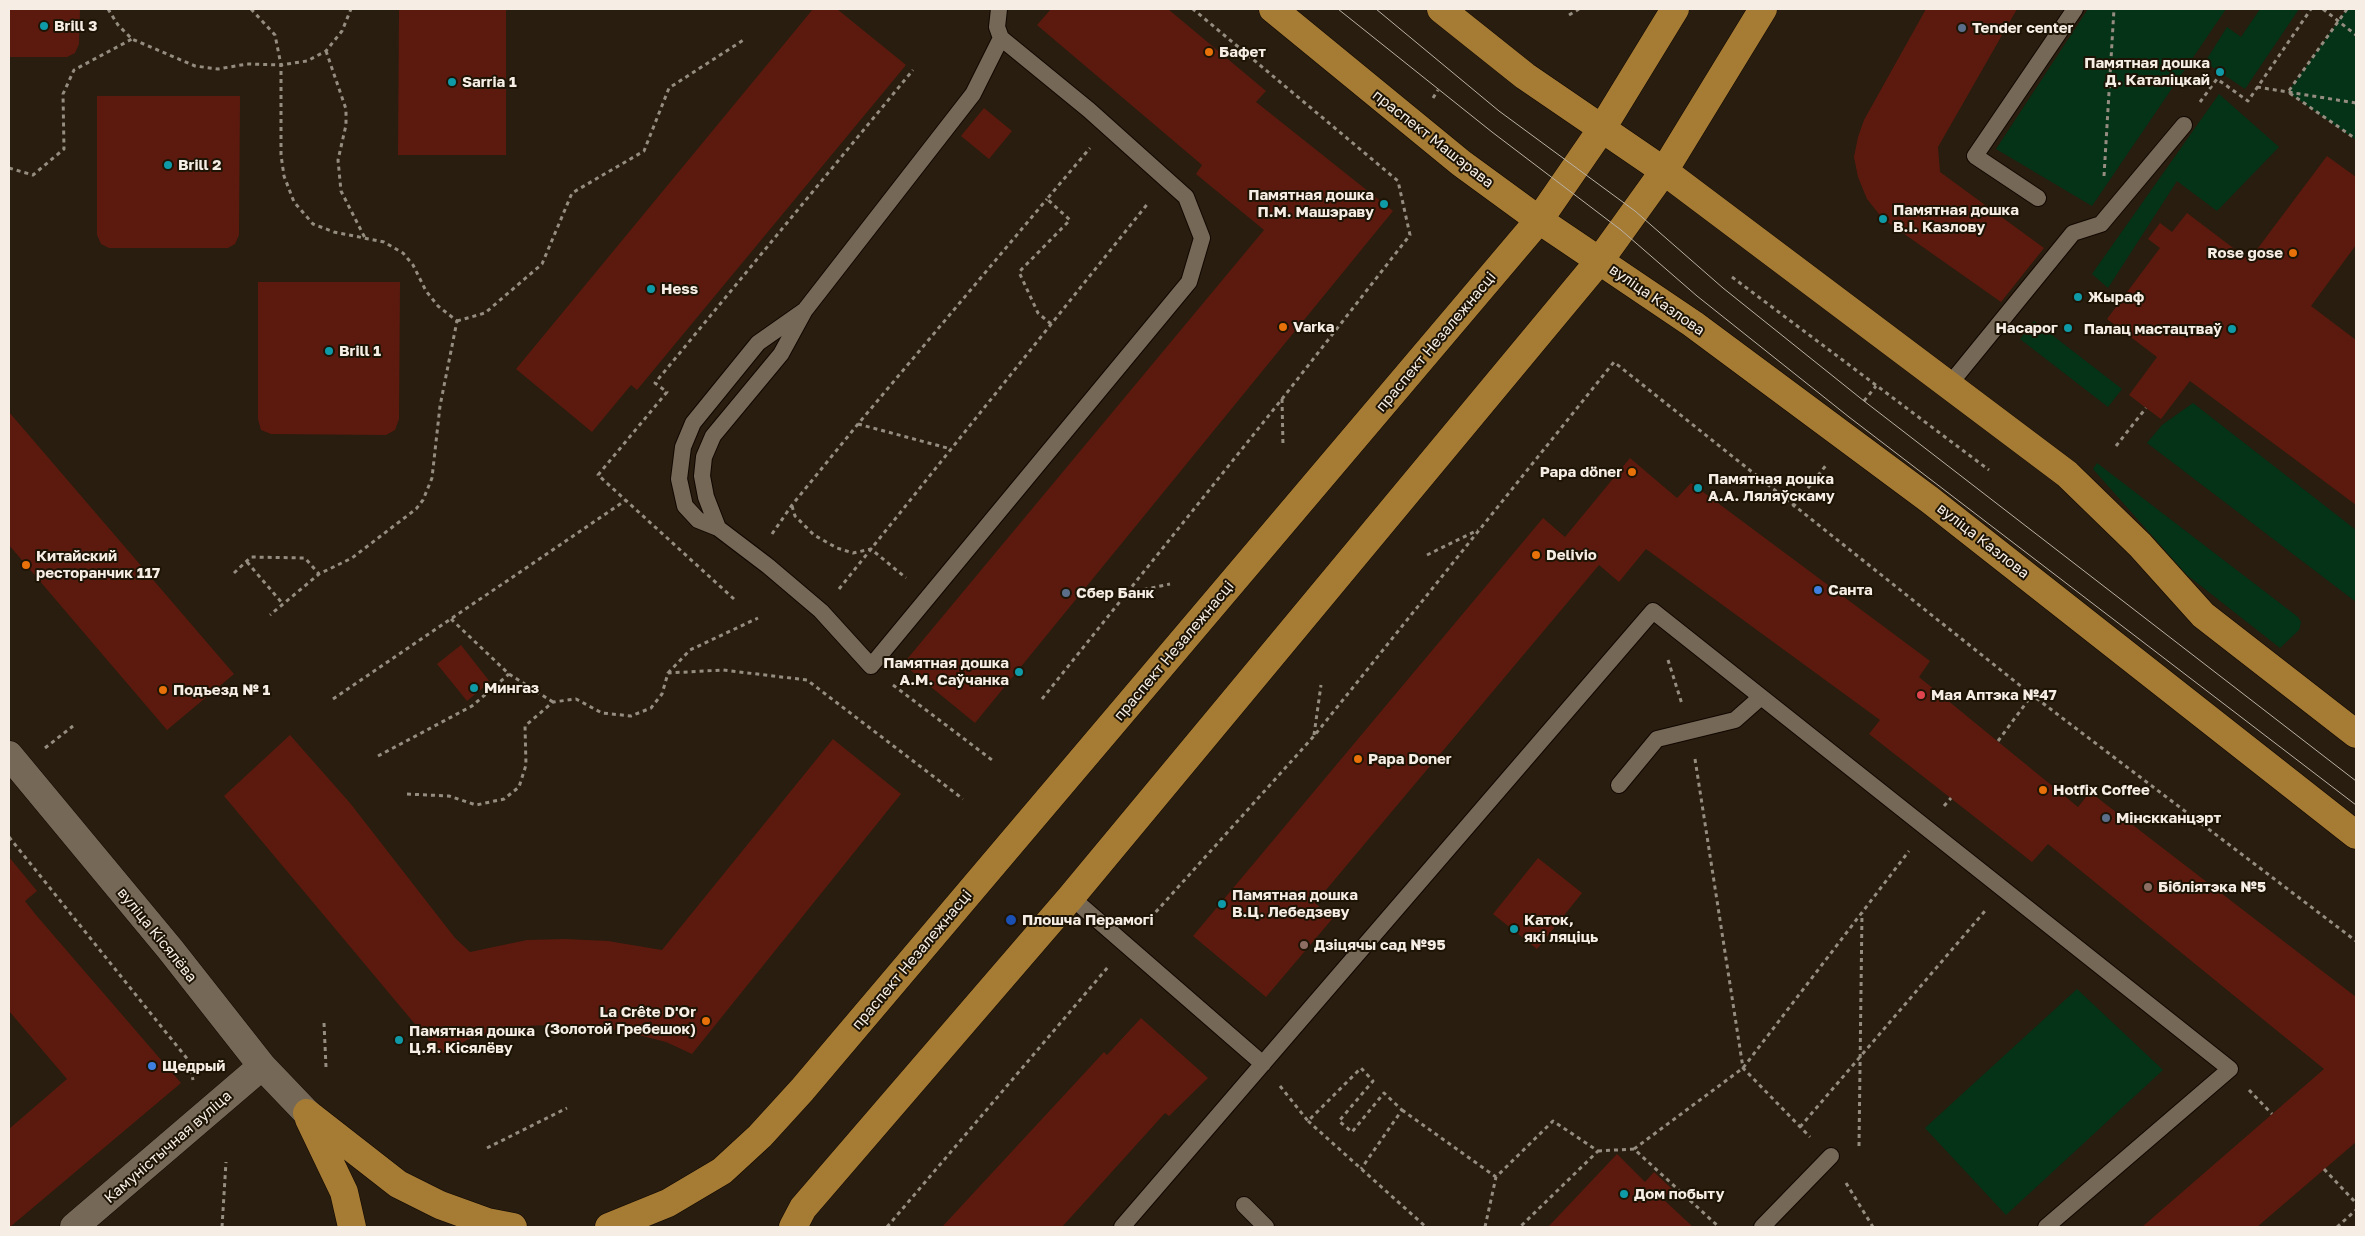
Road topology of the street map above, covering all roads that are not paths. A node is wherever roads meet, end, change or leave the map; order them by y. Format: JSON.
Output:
{"nodes":[{"id":1,"x":999,"y":9,"type":"edge"},
{"id":2,"x":1272,"y":9,"type":"edge"},
{"id":3,"x":1441,"y":9,"type":"edge"},
{"id":4,"x":1675,"y":9,"type":"edge"},
{"id":5,"x":1763,"y":9,"type":"edge"},
{"id":6,"x":2075,"y":9,"type":"edge"},
{"id":7,"x":1002,"y":38,"type":"junction"},
{"id":8,"x":2184,"y":125,"type":"dead end"},
{"id":9,"x":1602,"y":130,"type":"junction"},
{"id":10,"x":1664,"y":171,"type":"junction"},
{"id":11,"x":2038,"y":198,"type":"dead end"},
{"id":12,"x":1539,"y":220,"type":"junction"},
{"id":13,"x":1600,"y":260,"type":"junction"},
{"id":14,"x":805,"y":310,"type":"junction"},
{"id":15,"x":1950,"y":385,"type":"junction"},
{"id":16,"x":718,"y":528,"type":"junction"},
{"id":17,"x":1761,"y":697,"type":"junction"},
{"id":18,"x":2356,"y":734,"type":"edge"},
{"id":19,"x":9,"y":755,"type":"edge"},
{"id":20,"x":1619,"y":785,"type":"dead end"},
{"id":21,"x":2356,"y":835,"type":"edge"},
{"id":22,"x":1071,"y":897,"type":"junction"},
{"id":23,"x":1262,"y":1064,"type":"junction"},
{"id":24,"x":262,"y":1066,"type":"junction"},
{"id":25,"x":306,"y":1113,"type":"junction"},
{"id":26,"x":1831,"y":1156,"type":"road end"},
{"id":27,"x":1244,"y":1205,"type":"dead end"},
{"id":28,"x":74,"y":1227,"type":"edge"},
{"id":29,"x":352,"y":1227,"type":"edge"},
{"id":30,"x":513,"y":1227,"type":"edge"},
{"id":31,"x":609,"y":1227,"type":"edge"},
{"id":32,"x":793,"y":1227,"type":"edge"},
{"id":33,"x":1122,"y":1227,"type":"edge"},
{"id":34,"x":1266,"y":1227,"type":"edge"},
{"id":35,"x":1762,"y":1227,"type":"edge"},
{"id":36,"x":2046,"y":1227,"type":"edge"}],
"edges":[{"from":1,"to":7,"type":"lane"},
{"from":2,"to":12,"type":"main road","name":"праспект Машэрава"},
{"from":3,"to":9,"type":"main road"},
{"from":4,"to":9,"type":"main road","name":"праспект Незалежнасці"},
{"from":5,"to":10,"type":"main road"},
{"from":6,"to":11,"type":"lane"},
{"from":7,"to":14,"type":"lane"},
{"from":7,"to":16,"type":"lane"},
{"from":8,"to":15,"type":"lane"},
{"from":9,"to":10,"type":"main road"},
{"from":9,"to":12,"type":"main road","name":"праспект Незалежнасці"},
{"from":10,"to":13,"type":"main road"},
{"from":10,"to":15,"type":"main road"},
{"from":12,"to":13,"type":"main road","name":"праспект Машэрава"},
{"from":12,"to":31,"type":"main road","name":"праспект Незалежнасці"},
{"from":13,"to":21,"type":"main road","name":"вуліца Казлова"},
{"from":13,"to":22,"type":"main road"},
{"from":14,"to":16,"type":"lane"},
{"from":14,"to":16,"type":"lane"},
{"from":15,"to":18,"type":"main road"},
{"from":17,"to":20,"type":"lane"},
{"from":17,"to":23,"type":"lane"},
{"from":17,"to":36,"type":"lane"},
{"from":19,"to":24,"type":"street","name":"вуліца Кісялёва"},
{"from":22,"to":23,"type":"lane"},
{"from":22,"to":32,"type":"main road"},
{"from":23,"to":33,"type":"lane"},
{"from":24,"to":25,"type":"street","name":"вуліца Кісялёва"},
{"from":24,"to":28,"type":"street","name":"Камуністычная вуліца"},
{"from":25,"to":29,"type":"main road"},
{"from":25,"to":30,"type":"main road"},
{"from":26,"to":35,"type":"lane"},
{"from":27,"to":34,"type":"lane"}]}
